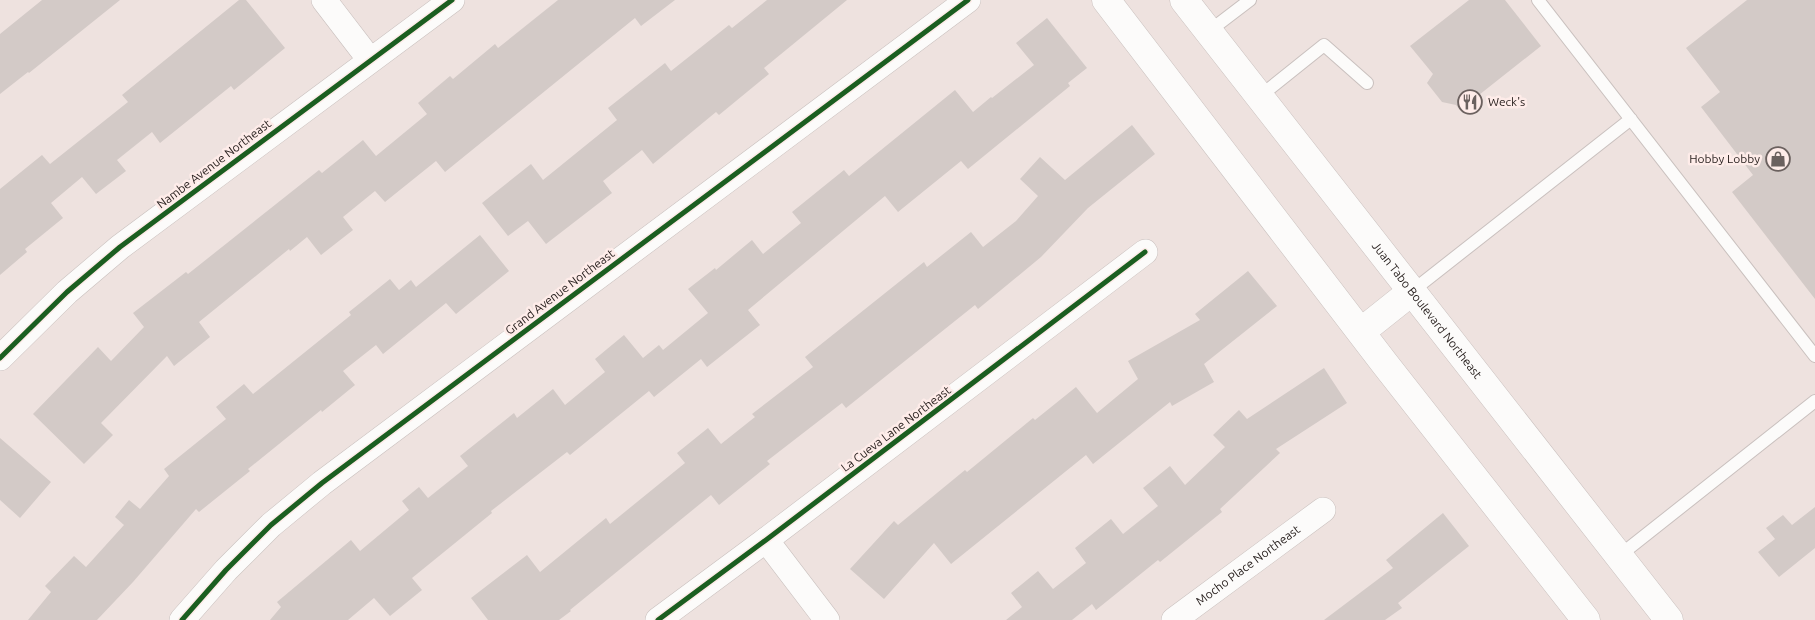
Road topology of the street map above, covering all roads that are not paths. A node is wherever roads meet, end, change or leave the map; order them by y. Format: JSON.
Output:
{"nodes":[{"id":1,"x":324,"y":0,"type":"edge"},
{"id":2,"x":452,"y":0,"type":"edge"},
{"id":3,"x":968,"y":0,"type":"edge"},
{"id":4,"x":1106,"y":0,"type":"edge"},
{"id":5,"x":1184,"y":0,"type":"edge"},
{"id":6,"x":1250,"y":0,"type":"edge"},
{"id":7,"x":1538,"y":0,"type":"edge"},
{"id":8,"x":1208,"y":32,"type":"junction"},
{"id":9,"x":370,"y":60,"type":"junction"},
{"id":10,"x":1367,"y":83,"type":"dead end"},
{"id":11,"x":1259,"y":97,"type":"junction"},
{"id":12,"x":1631,"y":119,"type":"junction"},
{"id":13,"x":1145,"y":252,"type":"dead end"},
{"id":14,"x":1411,"y":292,"type":"junction"},
{"id":15,"x":1362,"y":331,"type":"junction"},
{"id":16,"x":1815,"y":356,"type":"edge"},
{"id":17,"x":0,"y":358,"type":"edge"},
{"id":18,"x":1815,"y":401,"type":"edge"},
{"id":19,"x":1323,"y":510,"type":"dead end"},
{"id":20,"x":766,"y":540,"type":"junction"},
{"id":21,"x":1619,"y":556,"type":"junction"},
{"id":22,"x":182,"y":620,"type":"edge"},
{"id":23,"x":658,"y":620,"type":"edge"},
{"id":24,"x":827,"y":620,"type":"edge"},
{"id":25,"x":1174,"y":620,"type":"edge"},
{"id":26,"x":1586,"y":620,"type":"edge"},
{"id":27,"x":1669,"y":620,"type":"edge"}],
"edges":[{"from":1,"to":9,"type":"street"},
{"from":2,"to":9,"type":"street","name":"Nambe Avenue Northeast"},
{"from":3,"to":22,"type":"street","name":"Grand Avenue Northeast"},
{"from":4,"to":15,"type":"main road"},
{"from":5,"to":8,"type":"main road","name":"Juan Tabo Boulevard Northeast"},
{"from":6,"to":8,"type":"lane"},
{"from":7,"to":12,"type":"lane"},
{"from":8,"to":11,"type":"main road","name":"Juan Tabo Boulevard Northeast"},
{"from":9,"to":17,"type":"street","name":"Nambe Avenue Northeast"},
{"from":10,"to":11,"type":"lane"},
{"from":11,"to":14,"type":"main road","name":"Juan Tabo Boulevard Northeast"},
{"from":12,"to":14,"type":"lane"},
{"from":12,"to":16,"type":"lane"},
{"from":13,"to":20,"type":"street","name":"La Cueva Lane Northeast"},
{"from":14,"to":15,"type":"main road"},
{"from":14,"to":21,"type":"main road","name":"Juan Tabo Boulevard Northeast"},
{"from":15,"to":26,"type":"main road"},
{"from":18,"to":21,"type":"lane"},
{"from":19,"to":25,"type":"street","name":"Mocho Place Northeast"},
{"from":20,"to":23,"type":"street","name":"La Cueva Lane Northeast"},
{"from":20,"to":24,"type":"street"},
{"from":21,"to":27,"type":"main road","name":"Juan Tabo Boulevard Northeast"}]}
